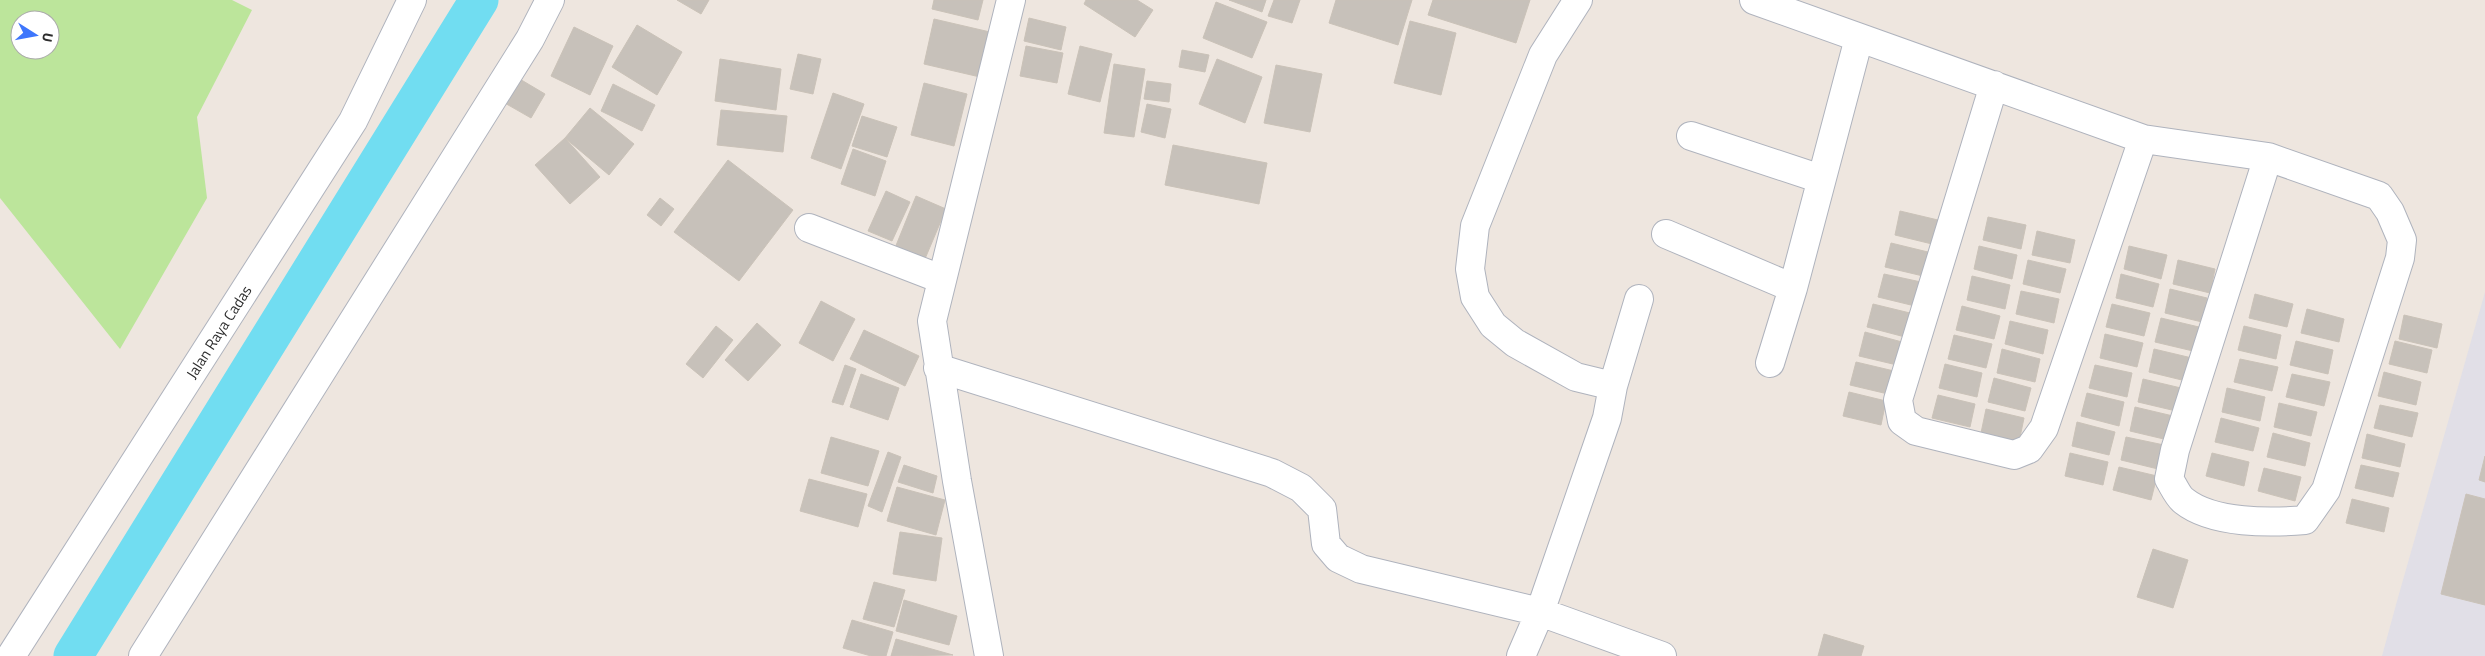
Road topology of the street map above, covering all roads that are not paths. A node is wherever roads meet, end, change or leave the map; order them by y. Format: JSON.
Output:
{"nodes":[{"id":1,"x":412,"y":0,"type":"edge"},
{"id":2,"x":550,"y":0,"type":"edge"},
{"id":3,"x":1011,"y":0,"type":"edge"},
{"id":4,"x":1578,"y":0,"type":"edge"},
{"id":5,"x":1754,"y":0,"type":"edge"},
{"id":6,"x":1859,"y":38,"type":"junction"},
{"id":7,"x":1994,"y":85,"type":"junction"},
{"id":8,"x":1691,"y":136,"type":"dead end"},
{"id":9,"x":2143,"y":139,"type":"junction"},
{"id":10,"x":2268,"y":157,"type":"junction"},
{"id":11,"x":1821,"y":179,"type":"junction"},
{"id":12,"x":809,"y":228,"type":"dead end"},
{"id":13,"x":1666,"y":234,"type":"dead end"},
{"id":14,"x":941,"y":279,"type":"junction"},
{"id":15,"x":1793,"y":288,"type":"junction"},
{"id":16,"x":1639,"y":298,"type":"dead end"},
{"id":17,"x":1770,"y":363,"type":"dead end"},
{"id":18,"x":938,"y":368,"type":"junction"},
{"id":19,"x":1613,"y":386,"type":"junction"},
{"id":20,"x":1540,"y":612,"type":"junction"},
{"id":21,"x":11,"y":656,"type":"edge"},
{"id":22,"x":143,"y":656,"type":"edge"},
{"id":23,"x":989,"y":656,"type":"edge"},
{"id":24,"x":1521,"y":656,"type":"edge"},
{"id":25,"x":1662,"y":656,"type":"edge"}],
"edges":[{"from":1,"to":21,"type":"street","name":"Jalan Raya Cadas"},
{"from":2,"to":22,"type":"street"},
{"from":3,"to":14,"type":"street"},
{"from":4,"to":19,"type":"street"},
{"from":5,"to":6,"type":"street"},
{"from":6,"to":7,"type":"street"},
{"from":6,"to":11,"type":"street"},
{"from":7,"to":9,"type":"street"},
{"from":7,"to":9,"type":"street"},
{"from":8,"to":11,"type":"street"},
{"from":9,"to":10,"type":"street"},
{"from":10,"to":10,"type":"street"},
{"from":11,"to":15,"type":"street"},
{"from":12,"to":14,"type":"street"},
{"from":13,"to":15,"type":"street"},
{"from":14,"to":18,"type":"street"},
{"from":15,"to":17,"type":"street"},
{"from":16,"to":19,"type":"street"},
{"from":18,"to":20,"type":"street"},
{"from":18,"to":23,"type":"street"},
{"from":19,"to":20,"type":"street"},
{"from":20,"to":24,"type":"street"},
{"from":20,"to":25,"type":"street"}]}
